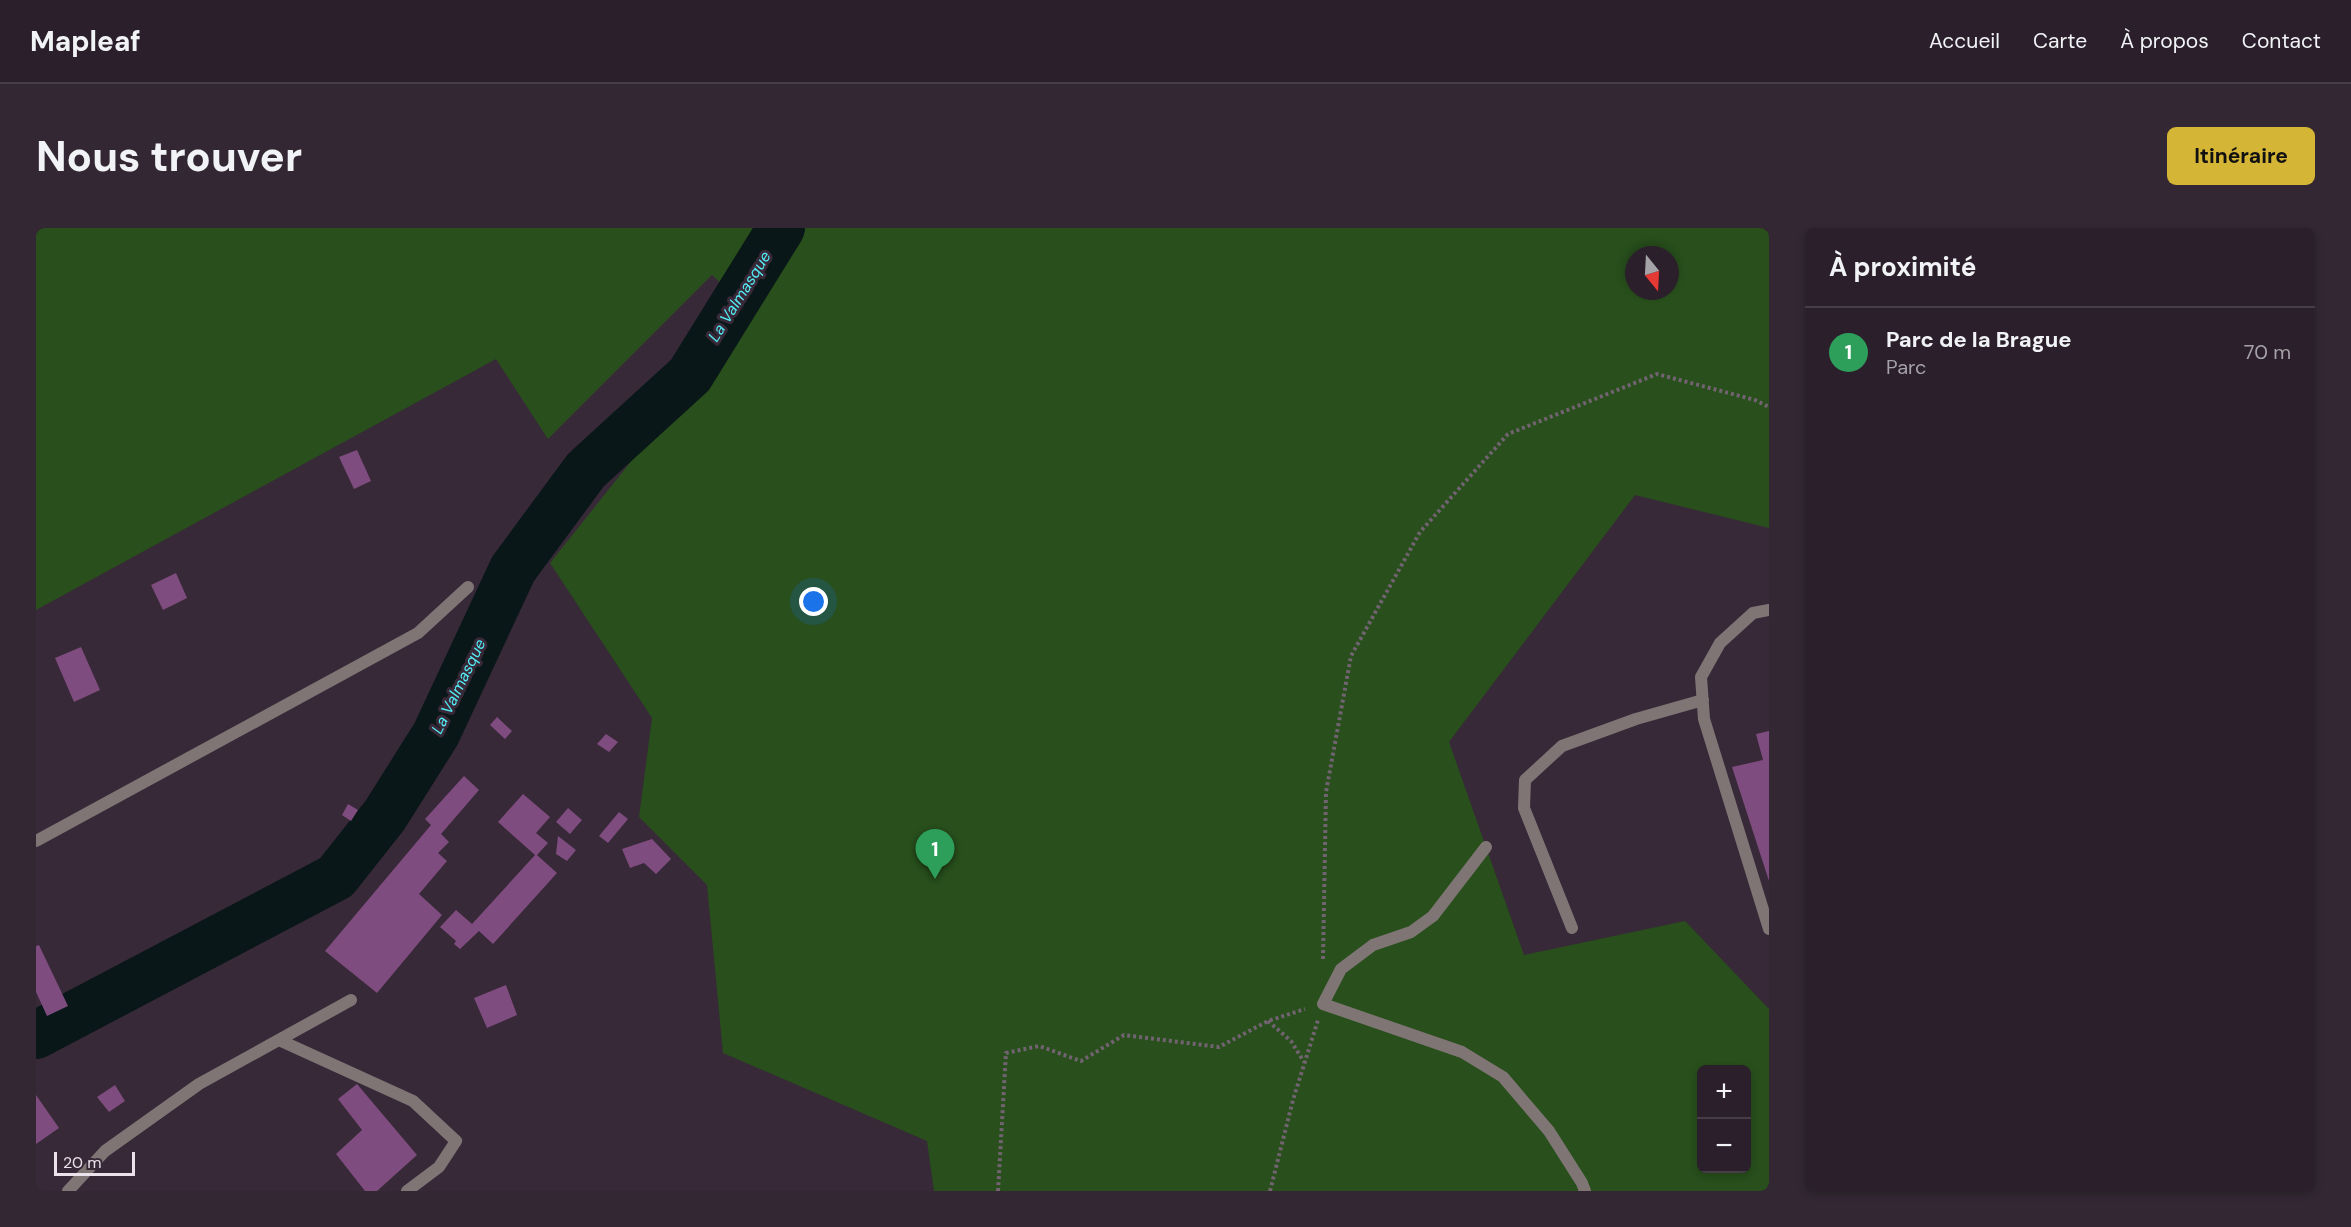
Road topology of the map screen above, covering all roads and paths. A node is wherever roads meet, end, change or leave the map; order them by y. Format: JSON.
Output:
{"nodes":[{"id":1,"x":1769,"y":407,"type":"edge"},
{"id":2,"x":468,"y":587,"type":"dead end"},
{"id":3,"x":1769,"y":610,"type":"edge"},
{"id":4,"x":1703,"y":700,"type":"junction"},
{"id":5,"x":36,"y":840,"type":"edge"},
{"id":6,"x":1486,"y":847,"type":"dead end"},
{"id":7,"x":1572,"y":928,"type":"dead end"},
{"id":8,"x":1769,"y":929,"type":"edge"},
{"id":9,"x":1323,"y":969,"type":"dead end"},
{"id":10,"x":351,"y":1000,"type":"dead end"},
{"id":11,"x":1323,"y":1004,"type":"junction"},
{"id":12,"x":1268,"y":1021,"type":"junction"},
{"id":13,"x":279,"y":1040,"type":"junction"},
{"id":14,"x":1304,"y":1063,"type":"junction"},
{"id":15,"x":68,"y":1191,"type":"edge"},
{"id":16,"x":407,"y":1191,"type":"edge"},
{"id":17,"x":998,"y":1191,"type":"edge"},
{"id":18,"x":1270,"y":1191,"type":"edge"},
{"id":19,"x":1585,"y":1191,"type":"edge"}],
"edges":[{"from":1,"to":9,"type":"path"},
{"from":2,"to":5,"type":"lane"},
{"from":3,"to":4,"type":"lane"},
{"from":4,"to":7,"type":"lane"},
{"from":4,"to":8,"type":"lane"},
{"from":6,"to":11,"type":"lane"},
{"from":10,"to":13,"type":"lane"},
{"from":11,"to":12,"type":"path"},
{"from":11,"to":14,"type":"path"},
{"from":11,"to":19,"type":"lane"},
{"from":12,"to":14,"type":"path"},
{"from":12,"to":17,"type":"path"},
{"from":13,"to":15,"type":"lane"},
{"from":13,"to":16,"type":"lane"},
{"from":14,"to":18,"type":"path"}]}
